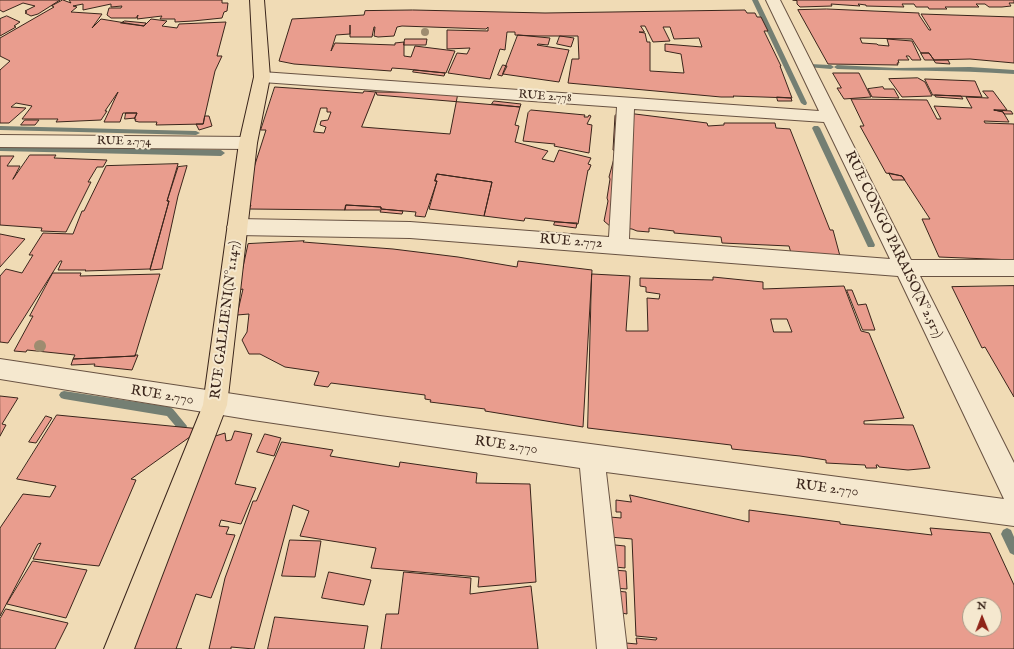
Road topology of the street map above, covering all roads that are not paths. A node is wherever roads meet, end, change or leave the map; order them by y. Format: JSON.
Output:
{"nodes":[{"id":1,"x":257,"y":0,"type":"edge"},
{"id":2,"x":772,"y":0,"type":"edge"},
{"id":3,"x":262,"y":77,"type":"junction"},
{"id":4,"x":626,"y":103,"type":"junction"},
{"id":5,"x":829,"y":117,"type":"junction"},
{"id":6,"x":0,"y":141,"type":"edge"},
{"id":7,"x":248,"y":143,"type":"junction"},
{"id":8,"x":238,"y":227,"type":"junction"},
{"id":9,"x":619,"y":245,"type":"junction"},
{"id":10,"x":905,"y":268,"type":"junction"},
{"id":11,"x":1014,"y":268,"type":"edge"},
{"id":12,"x":0,"y":369,"type":"edge"},
{"id":13,"x":215,"y":405,"type":"junction"},
{"id":14,"x":592,"y":458,"type":"junction"},
{"id":15,"x":1014,"y":490,"type":"edge"},
{"id":16,"x":1014,"y":513,"type":"edge"},
{"id":17,"x":119,"y":649,"type":"edge"},
{"id":18,"x":612,"y":649,"type":"edge"}],
"edges":[{"from":1,"to":3,"type":"main road","name":"RUE GALLIENI(N°1.147)"},
{"from":2,"to":5,"type":"street","name":"RUE CONGO PARAISO(N°2.517)"},
{"from":3,"to":4,"type":"street","name":"RUE 2.778"},
{"from":3,"to":7,"type":"main road","name":"RUE GALLIENI(N°1.147)"},
{"from":4,"to":5,"type":"street","name":"RUE 2.778"},
{"from":4,"to":9,"type":"street"},
{"from":5,"to":10,"type":"street","name":"RUE CONGO PARAISO(N°2.517)"},
{"from":6,"to":7,"type":"street","name":"RUE 2.774"},
{"from":7,"to":8,"type":"main road","name":"RUE GALLIENI(N°1.147)"},
{"from":8,"to":9,"type":"street","name":"RUE 2.772"},
{"from":8,"to":13,"type":"main road","name":"RUE GALLIENI(N°1.147)"},
{"from":9,"to":10,"type":"street","name":"RUE 2.772"},
{"from":10,"to":11,"type":"street","name":"RUE 2.772"},
{"from":10,"to":15,"type":"street","name":"RUE CONGO PARAISO(N°2.517)"},
{"from":12,"to":13,"type":"street","name":"RUE 2.770"},
{"from":13,"to":14,"type":"street","name":"RUE 2.770"},
{"from":13,"to":17,"type":"main road","name":"RUE GALLIENI(N°1.147)"},
{"from":14,"to":16,"type":"street","name":"RUE 2.770"},
{"from":14,"to":18,"type":"street"}]}
